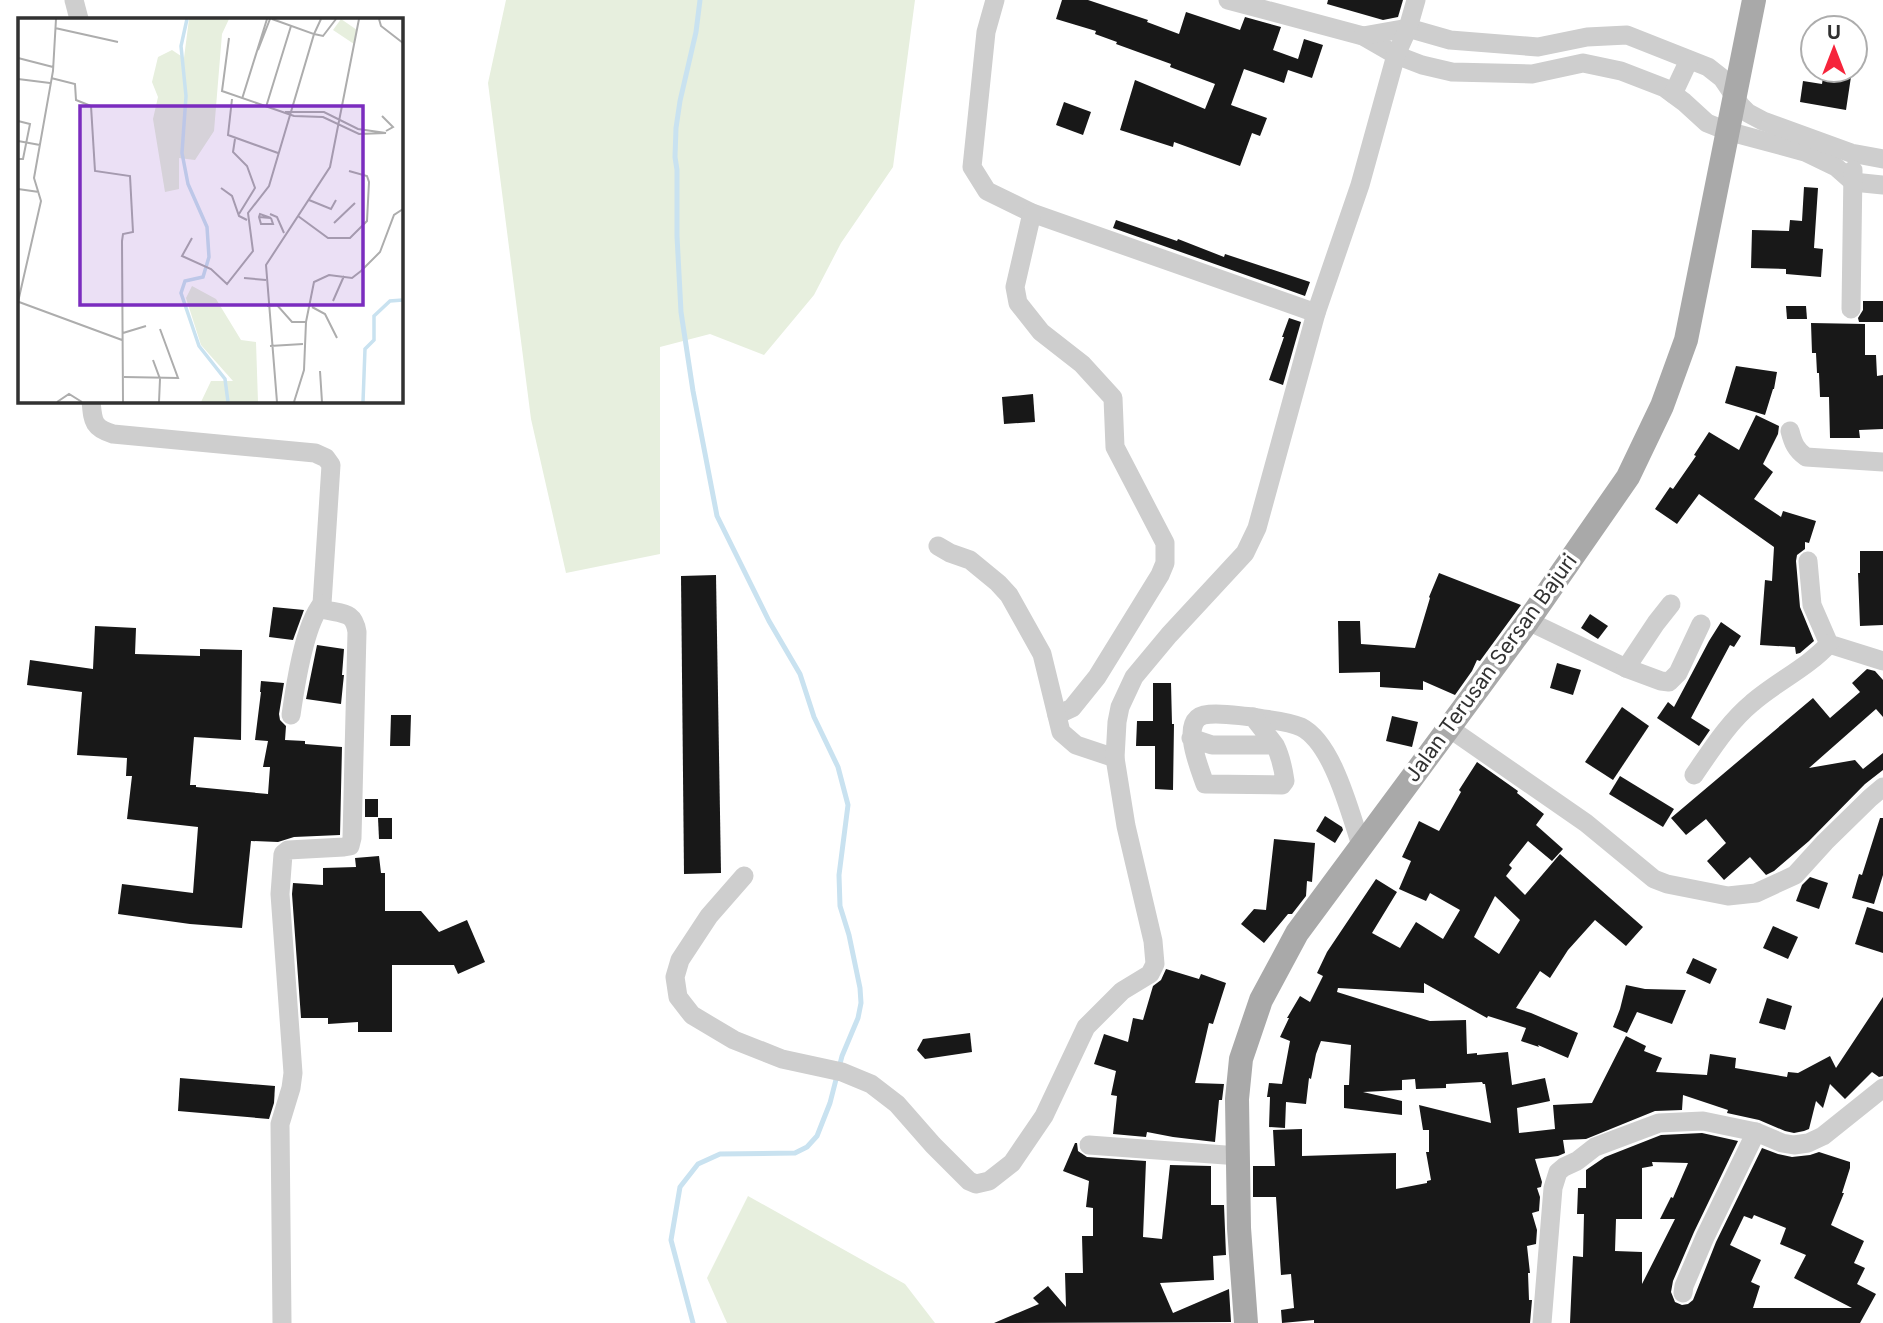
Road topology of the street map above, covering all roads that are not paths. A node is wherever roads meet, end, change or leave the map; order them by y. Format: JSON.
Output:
{"nodes":[{"id":1,"x":74,"y":0,"type":"edge"},
{"id":2,"x":995,"y":0,"type":"edge"},
{"id":3,"x":1416,"y":0,"type":"edge"},
{"id":4,"x":1754,"y":0,"type":"edge"},
{"id":5,"x":1235,"y":1,"type":"edge"},
{"id":6,"x":79,"y":18,"type":"edge"},
{"id":7,"x":1408,"y":28,"type":"junction"},
{"id":8,"x":1363,"y":36,"type":"junction"},
{"id":9,"x":1538,"y":47,"type":"junction"},
{"id":10,"x":1396,"y":55,"type":"junction"},
{"id":11,"x":1689,"y":60,"type":"junction"},
{"id":12,"x":1532,"y":74,"type":"junction"},
{"id":13,"x":1673,"y":94,"type":"junction"},
{"id":14,"x":1734,"y":96,"type":"junction"},
{"id":15,"x":1727,"y":131,"type":"junction"},
{"id":16,"x":1851,"y":153,"type":"junction"},
{"id":17,"x":1883,"y":159,"type":"edge"},
{"id":18,"x":1853,"y":182,"type":"junction"},
{"id":19,"x":1883,"y":185,"type":"edge"},
{"id":20,"x":1032,"y":213,"type":"junction"},
{"id":21,"x":1851,"y":309,"type":"dead end"},
{"id":22,"x":1316,"y":313,"type":"junction"},
{"id":23,"x":91,"y":402,"type":"edge"},
{"id":24,"x":1790,"y":431,"type":"dead end"},
{"id":25,"x":1883,"y":461,"type":"edge"},
{"id":26,"x":938,"y":546,"type":"dead end"},
{"id":27,"x":1808,"y":561,"type":"dead end"},
{"id":28,"x":323,"y":604,"type":"junction"},
{"id":29,"x":1671,"y":604,"type":"dead end"},
{"id":30,"x":1528,"y":621,"type":"junction"},
{"id":31,"x":1702,"y":624,"type":"dead end"},
{"id":32,"x":1829,"y":644,"type":"junction"},
{"id":33,"x":1883,"y":661,"type":"edge"},
{"id":34,"x":1626,"y":667,"type":"junction"},
{"id":35,"x":291,"y":715,"type":"dead end"},
{"id":36,"x":1057,"y":715,"type":"junction"},
{"id":37,"x":1253,"y":717,"type":"junction"},
{"id":38,"x":1449,"y":728,"type":"junction"},
{"id":39,"x":1191,"y":738,"type":"junction"},
{"id":40,"x":1275,"y":745,"type":"junction"},
{"id":41,"x":1115,"y":758,"type":"junction"},
{"id":42,"x":1694,"y":775,"type":"dead end"},
{"id":43,"x":1883,"y":787,"type":"edge"},
{"id":44,"x":1361,"y":845,"type":"junction"},
{"id":45,"x":744,"y":876,"type":"dead end"},
{"id":46,"x":1883,"y":1088,"type":"edge"},
{"id":47,"x":1756,"y":1132,"type":"junction"},
{"id":48,"x":1089,"y":1144,"type":"dead end"},
{"id":49,"x":1239,"y":1156,"type":"junction"},
{"id":50,"x":1683,"y":1293,"type":"dead end"},
{"id":51,"x":282,"y":1323,"type":"edge"},
{"id":52,"x":1247,"y":1323,"type":"edge"},
{"id":53,"x":1542,"y":1323,"type":"edge"}],
"edges":[{"from":1,"to":6,"type":"street"},
{"from":2,"to":20,"type":"street"},
{"from":3,"to":7,"type":"street"},
{"from":4,"to":14,"type":"main road","name":"Jalan Terusan Sersan Bajuri"},
{"from":5,"to":8,"type":"street"},
{"from":7,"to":8,"type":"street"},
{"from":7,"to":9,"type":"street"},
{"from":7,"to":10,"type":"street"},
{"from":8,"to":10,"type":"street"},
{"from":9,"to":11,"type":"street"},
{"from":9,"to":12,"type":"street"},
{"from":10,"to":12,"type":"street"},
{"from":10,"to":22,"type":"street"},
{"from":11,"to":13,"type":"street"},
{"from":11,"to":14,"type":"street"},
{"from":12,"to":13,"type":"street"},
{"from":13,"to":15,"type":"street"},
{"from":14,"to":15,"type":"main road","name":"Jalan Terusan Sersan Bajuri"},
{"from":14,"to":16,"type":"street"},
{"from":15,"to":18,"type":"street"},
{"from":15,"to":30,"type":"main road","name":"Jalan Terusan Sersan Bajuri"},
{"from":16,"to":17,"type":"street"},
{"from":16,"to":18,"type":"street"},
{"from":18,"to":19,"type":"street"},
{"from":18,"to":21,"type":"street"},
{"from":20,"to":22,"type":"street"},
{"from":20,"to":36,"type":"street"},
{"from":22,"to":41,"type":"street"},
{"from":23,"to":28,"type":"street"},
{"from":24,"to":25,"type":"street"},
{"from":26,"to":36,"type":"street"},
{"from":27,"to":32,"type":"street"},
{"from":28,"to":35,"type":"street"},
{"from":28,"to":51,"type":"street"},
{"from":29,"to":34,"type":"street"},
{"from":30,"to":34,"type":"street"},
{"from":30,"to":38,"type":"main road","name":"Jalan Terusan Sersan Bajuri"},
{"from":31,"to":34,"type":"street"},
{"from":32,"to":33,"type":"street"},
{"from":32,"to":42,"type":"street"},
{"from":36,"to":41,"type":"street"},
{"from":37,"to":39,"type":"street"},
{"from":37,"to":40,"type":"street"},
{"from":37,"to":44,"type":"street"},
{"from":38,"to":43,"type":"street"},
{"from":38,"to":44,"type":"main road","name":"Jalan Terusan Sersan Bajuri"},
{"from":39,"to":40,"type":"street"},
{"from":39,"to":40,"type":"street"},
{"from":41,"to":45,"type":"street"},
{"from":44,"to":49,"type":"main road","name":"Jalan Terusan Sersan Bajuri"},
{"from":46,"to":47,"type":"street"},
{"from":47,"to":50,"type":"street"},
{"from":47,"to":53,"type":"street"},
{"from":48,"to":49,"type":"street"},
{"from":49,"to":52,"type":"main road","name":"Jalan Terusan Sersan Bajuri"}]}
